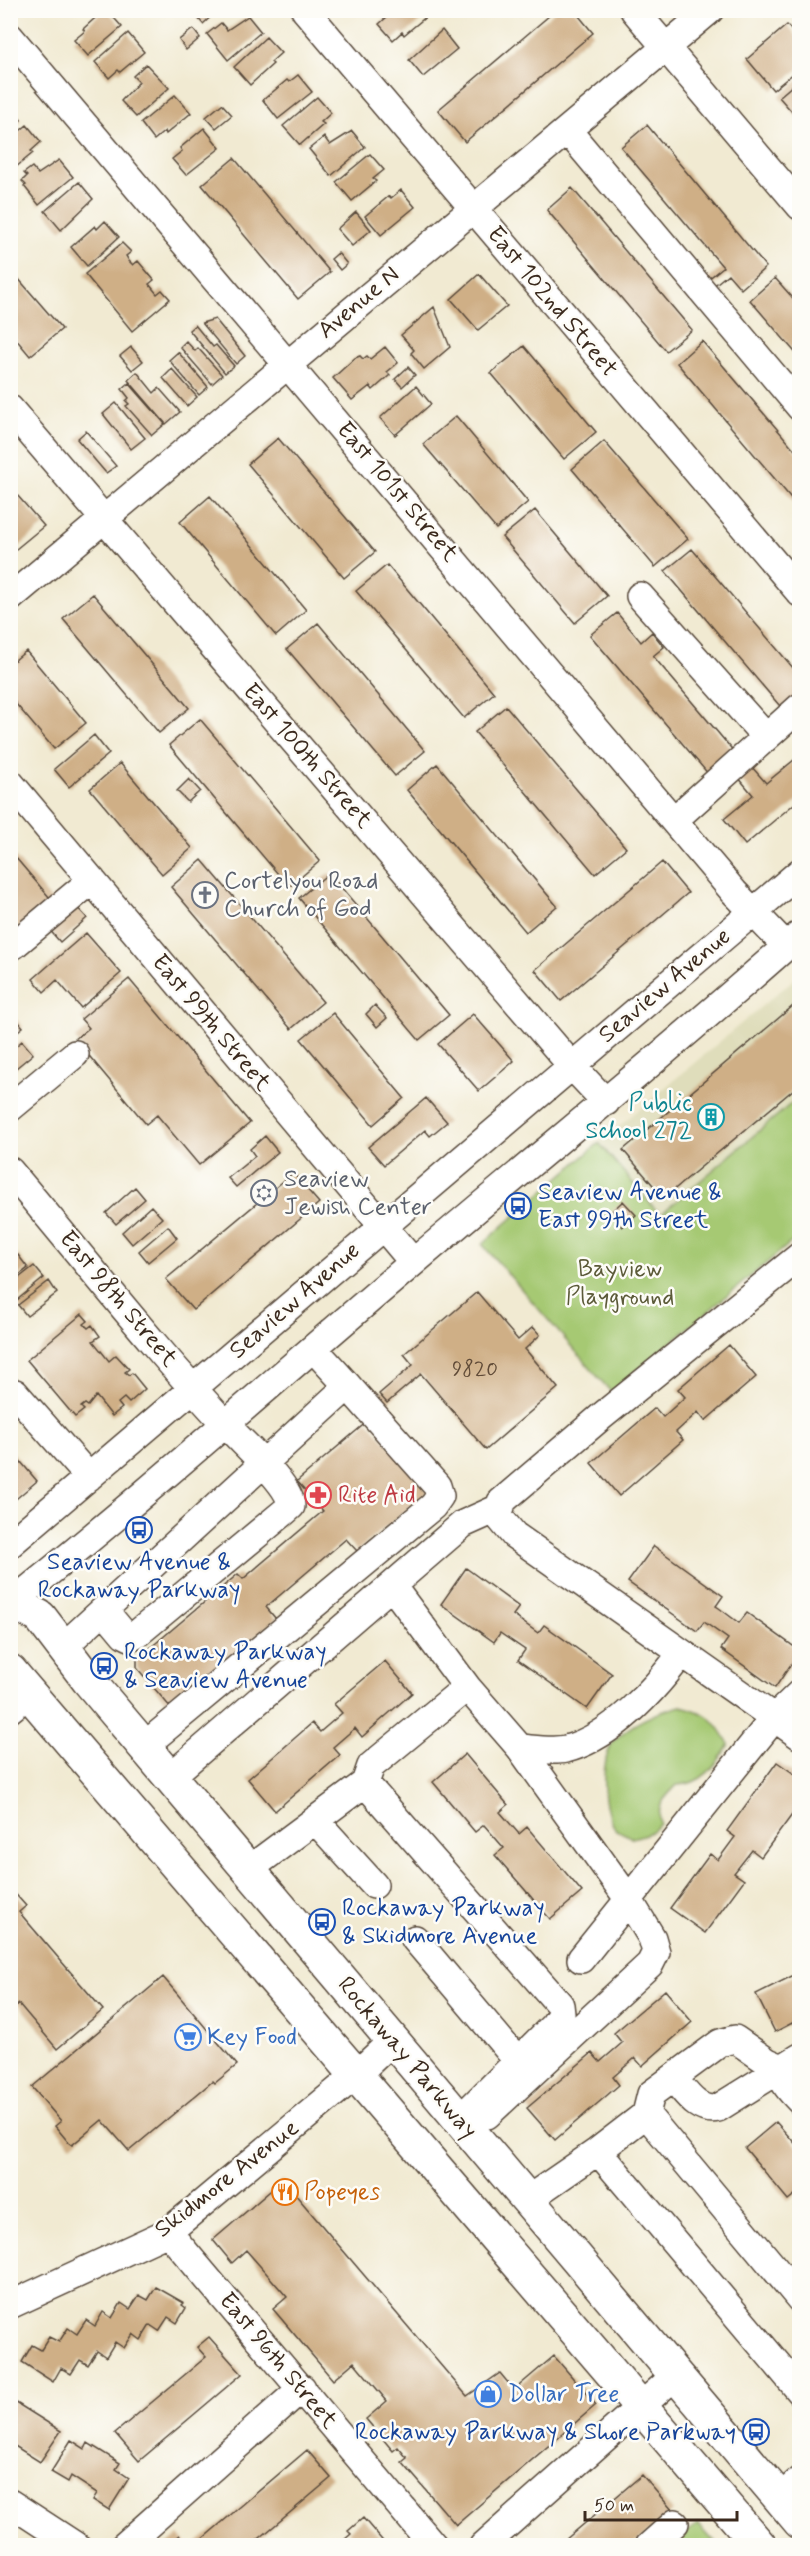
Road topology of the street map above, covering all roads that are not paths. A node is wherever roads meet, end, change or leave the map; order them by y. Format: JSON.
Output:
{"nodes":[{"id":1,"x":305,"y":10,"type":"edge"},
{"id":2,"x":634,"y":10,"type":"edge"},
{"id":3,"x":710,"y":10,"type":"edge"},
{"id":4,"x":10,"y":37,"type":"edge"},
{"id":5,"x":666,"y":48,"type":"junction"},
{"id":6,"x":568,"y":131,"type":"junction"},
{"id":7,"x":800,"y":206,"type":"edge"},
{"id":8,"x":472,"y":208,"type":"junction"},
{"id":9,"x":288,"y":364,"type":"junction"},
{"id":10,"x":800,"y":406,"type":"edge"},
{"id":11,"x":10,"y":409,"type":"edge"},
{"id":12,"x":104,"y":519,"type":"junction"},
{"id":13,"x":800,"y":592,"type":"edge"},
{"id":14,"x":639,"y":596,"type":"dead end"},
{"id":15,"x":10,"y":598,"type":"edge"},
{"id":16,"x":800,"y":707,"type":"edge"},
{"id":17,"x":765,"y":736,"type":"junction"},
{"id":18,"x":10,"y":783,"type":"edge"},
{"id":19,"x":674,"y":820,"type":"junction"},
{"id":20,"x":800,"y":872,"type":"edge"},
{"id":21,"x":92,"y":880,"type":"junction"},
{"id":22,"x":752,"y":912,"type":"junction"},
{"id":23,"x":793,"y":940,"type":"edge"},
{"id":24,"x":10,"y":941,"type":"edge"},
{"id":25,"x":75,"y":1054,"type":"dead end"},
{"id":26,"x":571,"y":1065,"type":"junction"},
{"id":27,"x":606,"y":1102,"type":"junction"},
{"id":28,"x":10,"y":1108,"type":"edge"},
{"id":29,"x":10,"y":1171,"type":"edge"},
{"id":30,"x":382,"y":1227,"type":"junction"},
{"id":31,"x":800,"y":1257,"type":"edge"},
{"id":32,"x":413,"y":1262,"type":"junction"},
{"id":33,"x":314,"y":1349,"type":"junction"},
{"id":34,"x":348,"y":1386,"type":"junction"},
{"id":35,"x":194,"y":1388,"type":"junction"},
{"id":36,"x":10,"y":1397,"type":"edge"},
{"id":37,"x":226,"y":1425,"type":"junction"},
{"id":38,"x":264,"y":1464,"type":"junction"},
{"id":39,"x":89,"y":1477,"type":"junction"},
{"id":40,"x":501,"y":1507,"type":"junction"},
{"id":41,"x":10,"y":1544,"type":"edge"},
{"id":42,"x":392,"y":1586,"type":"junction"},
{"id":43,"x":11,"y":1602,"type":"edge"},
{"id":44,"x":104,"y":1610,"type":"junction"},
{"id":45,"x":63,"y":1647,"type":"junction"},
{"id":46,"x":682,"y":1653,"type":"junction"},
{"id":47,"x":467,"y":1687,"type":"junction"},
{"id":48,"x":17,"y":1691,"type":"edge"},
{"id":49,"x":800,"y":1693,"type":"edge"},
{"id":50,"x":774,"y":1718,"type":"junction"},
{"id":51,"x":800,"y":1736,"type":"edge"},
{"id":52,"x":144,"y":1746,"type":"junction"},
{"id":53,"x":520,"y":1748,"type":"junction"},
{"id":54,"x":170,"y":1777,"type":"junction"},
{"id":55,"x":366,"y":1783,"type":"junction"},
{"id":56,"x":315,"y":1820,"type":"junction"},
{"id":57,"x":248,"y":1870,"type":"junction"},
{"id":58,"x":374,"y":1885,"type":"dead end"},
{"id":59,"x":629,"y":1900,"type":"junction"},
{"id":60,"x":415,"y":1939,"type":"dead end"},
{"id":61,"x":581,"y":1959,"type":"dead end"},
{"id":62,"x":392,"y":2041,"type":"junction"},
{"id":63,"x":517,"y":2060,"type":"junction"},
{"id":64,"x":791,"y":2062,"type":"edge"},
{"id":65,"x":357,"y":2074,"type":"junction"},
{"id":66,"x":673,"y":2078,"type":"junction"},
{"id":67,"x":800,"y":2101,"type":"edge"},
{"id":68,"x":646,"y":2115,"type":"junction"},
{"id":69,"x":464,"y":2126,"type":"junction"},
{"id":70,"x":598,"y":2151,"type":"junction"},
{"id":71,"x":527,"y":2200,"type":"junction"},
{"id":72,"x":168,"y":2232,"type":"junction"},
{"id":73,"x":800,"y":2299,"type":"edge"},
{"id":74,"x":10,"y":2305,"type":"edge"},
{"id":75,"x":676,"y":2375,"type":"junction"},
{"id":76,"x":302,"y":2388,"type":"junction"},
{"id":77,"x":800,"y":2391,"type":"edge"},
{"id":78,"x":640,"y":2407,"type":"junction"},
{"id":79,"x":793,"y":2500,"type":"edge"},
{"id":80,"x":10,"y":2503,"type":"edge"},
{"id":81,"x":675,"y":2523,"type":"dead end"},
{"id":82,"x":76,"y":2546,"type":"edge"},
{"id":83,"x":124,"y":2546,"type":"edge"},
{"id":84,"x":434,"y":2546,"type":"edge"},
{"id":85,"x":483,"y":2546,"type":"edge"},
{"id":86,"x":649,"y":2546,"type":"edge"},
{"id":87,"x":760,"y":2546,"type":"edge"}],
"edges":[{"from":1,"to":8,"type":"street","name":"East 102nd Street"},
{"from":2,"to":5,"type":"street"},
{"from":3,"to":5,"type":"street","name":"Avenue N"},
{"from":4,"to":9,"type":"street","name":"East 101st Street"},
{"from":5,"to":6,"type":"street","name":"Avenue N"},
{"from":5,"to":7,"type":"street"},
{"from":6,"to":8,"type":"street","name":"Avenue N"},
{"from":6,"to":10,"type":"street"},
{"from":8,"to":9,"type":"street","name":"Avenue N"},
{"from":8,"to":13,"type":"street","name":"East 102nd Street"},
{"from":9,"to":12,"type":"street","name":"Avenue N"},
{"from":9,"to":19,"type":"street","name":"East 101st Street"},
{"from":11,"to":12,"type":"street","name":"East 100th Street"},
{"from":12,"to":15,"type":"street","name":"Avenue N"},
{"from":12,"to":26,"type":"street","name":"East 100th Street"},
{"from":14,"to":17,"type":"street"},
{"from":16,"to":17,"type":"street"},
{"from":17,"to":19,"type":"street"},
{"from":18,"to":21,"type":"street","name":"East 99th Street"},
{"from":19,"to":22,"type":"street","name":"East 101st Street"},
{"from":20,"to":22,"type":"street","name":"Seaview Avenue"},
{"from":21,"to":24,"type":"street"},
{"from":21,"to":30,"type":"street","name":"East 99th Street"},
{"from":22,"to":23,"type":"street","name":"East 101st Street"},
{"from":22,"to":26,"type":"street","name":"Seaview Avenue"},
{"from":23,"to":27,"type":"street","name":"Seaview Avenue"},
{"from":25,"to":28,"type":"street"},
{"from":26,"to":27,"type":"street","name":"East 100th Street"},
{"from":26,"to":30,"type":"street","name":"Seaview Avenue"},
{"from":27,"to":32,"type":"street","name":"Seaview Avenue"},
{"from":29,"to":35,"type":"street","name":"East 98th Street"},
{"from":30,"to":32,"type":"street","name":"East 99th Street"},
{"from":30,"to":35,"type":"street","name":"Seaview Avenue"},
{"from":31,"to":40,"type":"street"},
{"from":32,"to":33,"type":"street","name":"Seaview Avenue"},
{"from":33,"to":34,"type":"street"},
{"from":33,"to":37,"type":"street","name":"Seaview Avenue"},
{"from":34,"to":38,"type":"street"},
{"from":34,"to":52,"type":"street"},
{"from":35,"to":37,"type":"street","name":"East 98th Street"},
{"from":35,"to":39,"type":"street","name":"Seaview Avenue"},
{"from":36,"to":39,"type":"street"},
{"from":37,"to":38,"type":"street","name":"East 98th Street"},
{"from":37,"to":43,"type":"street","name":"Seaview Avenue"},
{"from":38,"to":44,"type":"street"},
{"from":38,"to":44,"type":"street","name":"East 98th Street"},
{"from":39,"to":41,"type":"street","name":"Seaview Avenue"},
{"from":40,"to":42,"type":"street"},
{"from":40,"to":46,"type":"street"},
{"from":42,"to":47,"type":"street"},
{"from":42,"to":54,"type":"street"},
{"from":43,"to":45,"type":"main road","name":"Rockaway Parkway"},
{"from":44,"to":45,"type":"street"},
{"from":45,"to":52,"type":"main road","name":"Rockaway Parkway"},
{"from":46,"to":50,"type":"street"},
{"from":46,"to":53,"type":"street"},
{"from":47,"to":53,"type":"street"},
{"from":47,"to":55,"type":"street"},
{"from":48,"to":65,"type":"main road","name":"Rockaway Parkway"},
{"from":49,"to":50,"type":"street"},
{"from":50,"to":51,"type":"street"},
{"from":50,"to":59,"type":"street"},
{"from":52,"to":54,"type":"main road","name":"Rockaway Parkway"},
{"from":53,"to":59,"type":"street"},
{"from":54,"to":57,"type":"main road","name":"Rockaway Parkway"},
{"from":55,"to":56,"type":"street"},
{"from":55,"to":63,"type":"street"},
{"from":56,"to":57,"type":"street"},
{"from":56,"to":58,"type":"street"},
{"from":57,"to":62,"type":"main road","name":"Rockaway Parkway"},
{"from":59,"to":61,"type":"street"},
{"from":59,"to":69,"type":"street"},
{"from":60,"to":63,"type":"street"},
{"from":62,"to":65,"type":"street","name":"Skidmore Avenue"},
{"from":62,"to":69,"type":"main road","name":"Rockaway Parkway"},
{"from":63,"to":69,"type":"street"},
{"from":64,"to":66,"type":"street"},
{"from":64,"to":66,"type":"street"},
{"from":64,"to":67,"type":"street"},
{"from":65,"to":72,"type":"street","name":"Skidmore Avenue"},
{"from":65,"to":78,"type":"main road","name":"Rockaway Parkway"},
{"from":66,"to":68,"type":"street"},
{"from":68,"to":70,"type":"street"},
{"from":68,"to":73,"type":"street"},
{"from":69,"to":71,"type":"main road","name":"Rockaway Parkway"},
{"from":70,"to":71,"type":"street"},
{"from":70,"to":77,"type":"street"},
{"from":71,"to":75,"type":"main road","name":"Rockaway Parkway"},
{"from":72,"to":74,"type":"street","name":"Skidmore Avenue"},
{"from":72,"to":76,"type":"street","name":"East 96th Street"},
{"from":75,"to":78,"type":"street"},
{"from":75,"to":79,"type":"main road","name":"Rockaway Parkway"},
{"from":76,"to":83,"type":"street"},
{"from":76,"to":84,"type":"street","name":"East 96th Street"},
{"from":78,"to":85,"type":"street"},
{"from":78,"to":87,"type":"main road","name":"Rockaway Parkway"},
{"from":80,"to":82,"type":"street"},
{"from":81,"to":86,"type":"street"}]}
